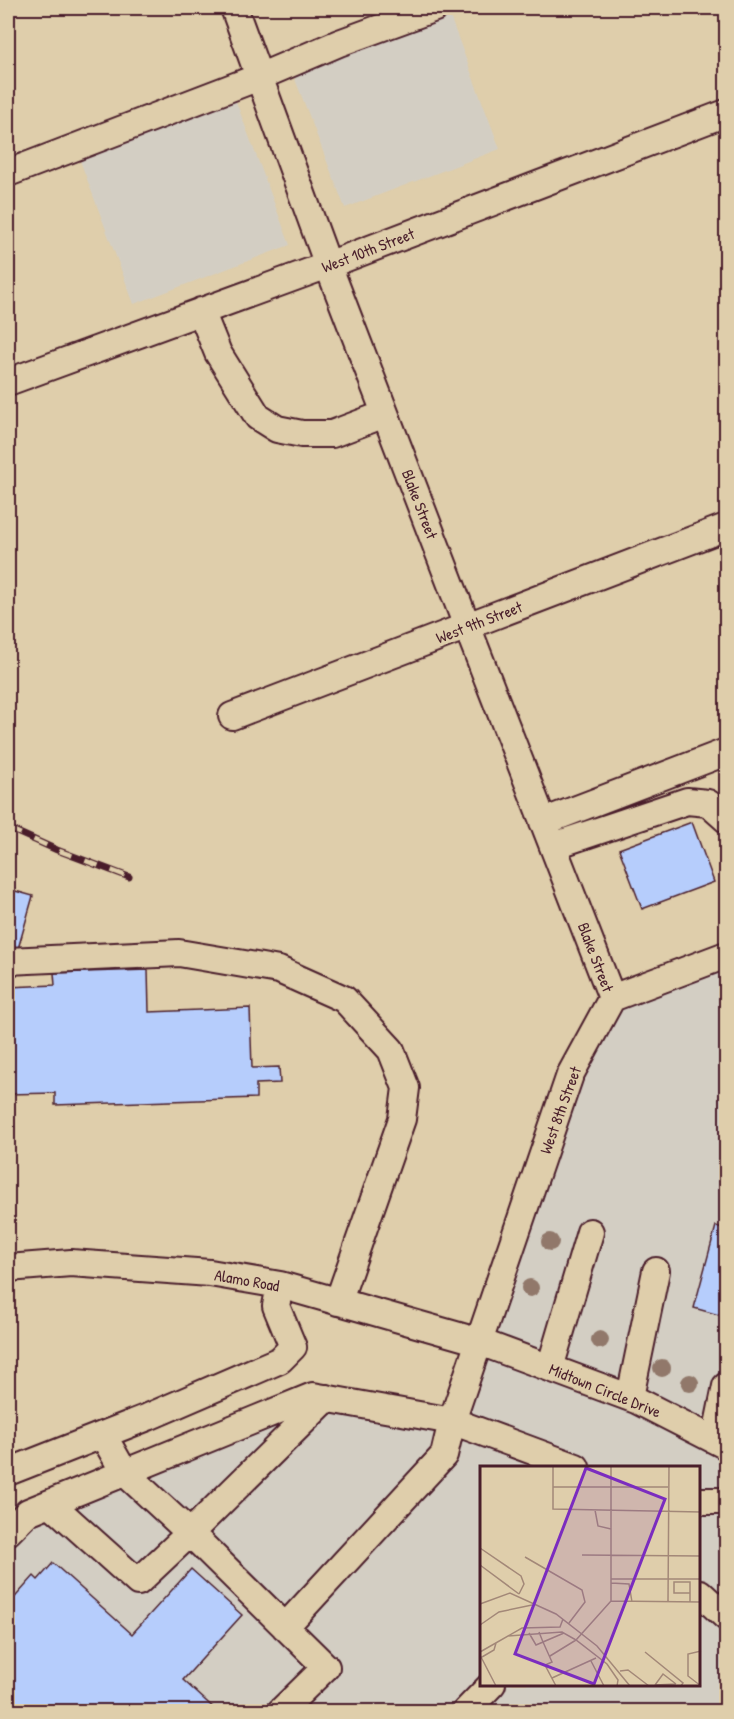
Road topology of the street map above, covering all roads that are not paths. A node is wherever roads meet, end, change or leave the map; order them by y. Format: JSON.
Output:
{"nodes":[{"id":1,"x":234,"y":8,"type":"edge"},
{"id":2,"x":435,"y":8,"type":"edge"},
{"id":3,"x":260,"y":77,"type":"junction"},
{"id":4,"x":726,"y":113,"type":"edge"},
{"id":5,"x":8,"y":173,"type":"edge"},
{"id":6,"x":328,"y":265,"type":"junction"},
{"id":7,"x":201,"y":311,"type":"junction"},
{"id":8,"x":8,"y":382,"type":"edge"},
{"id":9,"x":386,"y":414,"type":"junction"},
{"id":10,"x":726,"y":527,"type":"edge"},
{"id":11,"x":467,"y":626,"type":"junction"},
{"id":12,"x":232,"y":716,"type":"dead end"},
{"id":13,"x":726,"y":752,"type":"edge"},
{"id":14,"x":726,"y":819,"type":"edge"},
{"id":15,"x":543,"y":822,"type":"junction"},
{"id":16,"x":553,"y":846,"type":"junction"},
{"id":17,"x":726,"y":955,"type":"edge"},
{"id":18,"x":8,"y":961,"type":"edge"},
{"id":19,"x":612,"y":998,"type":"junction"},
{"id":20,"x":590,"y":1232,"type":"dead end"},
{"id":21,"x":8,"y":1268,"type":"edge"},
{"id":22,"x":656,"y":1271,"type":"dead end"},
{"id":23,"x":280,"y":1285,"type":"junction"},
{"id":24,"x":338,"y":1302,"type":"junction"},
{"id":25,"x":480,"y":1342,"type":"junction"},
{"id":26,"x":550,"y":1368,"type":"junction"},
{"id":27,"x":726,"y":1386,"type":"edge"},
{"id":28,"x":630,"y":1397,"type":"junction"},
{"id":29,"x":327,"y":1398,"type":"junction"},
{"id":30,"x":452,"y":1421,"type":"junction"},
{"id":31,"x":103,"y":1435,"type":"junction"},
{"id":32,"x":721,"y":1443,"type":"edge"},
{"id":33,"x":573,"y":1466,"type":"edge"},
{"id":34,"x":8,"y":1472,"type":"edge"},
{"id":35,"x":124,"y":1472,"type":"junction"},
{"id":36,"x":701,"y":1501,"type":"edge"},
{"id":37,"x":726,"y":1501,"type":"edge"},
{"id":38,"x":50,"y":1503,"type":"junction"},
{"id":39,"x":8,"y":1532,"type":"edge"},
{"id":40,"x":190,"y":1533,"type":"junction"},
{"id":41,"x":701,"y":1595,"type":"edge"},
{"id":42,"x":726,"y":1617,"type":"edge"},
{"id":43,"x":285,"y":1626,"type":"junction"},
{"id":44,"x":490,"y":1686,"type":"edge"},
{"id":45,"x":280,"y":1712,"type":"edge"},
{"id":46,"x":465,"y":1712,"type":"edge"}],
"edges":[{"from":1,"to":3,"type":"street","name":"Blake Street"},
{"from":2,"to":3,"type":"street"},
{"from":3,"to":5,"type":"street"},
{"from":3,"to":6,"type":"street","name":"Blake Street"},
{"from":4,"to":6,"type":"street","name":"West 10th Street"},
{"from":6,"to":7,"type":"street","name":"West 10th Street"},
{"from":6,"to":9,"type":"street","name":"Blake Street"},
{"from":7,"to":8,"type":"street","name":"West 10th Street"},
{"from":7,"to":9,"type":"street"},
{"from":9,"to":11,"type":"street","name":"Blake Street"},
{"from":10,"to":11,"type":"street","name":"West 9th Street"},
{"from":11,"to":12,"type":"street","name":"West 9th Street"},
{"from":11,"to":15,"type":"street","name":"Blake Street"},
{"from":13,"to":15,"type":"street"},
{"from":14,"to":16,"type":"street"},
{"from":15,"to":16,"type":"street","name":"Blake Street"},
{"from":16,"to":19,"type":"street","name":"Blake Street"},
{"from":17,"to":19,"type":"street"},
{"from":18,"to":24,"type":"street"},
{"from":19,"to":25,"type":"street","name":"West 8th Street"},
{"from":20,"to":26,"type":"street"},
{"from":21,"to":23,"type":"street","name":"Alamo Road"},
{"from":22,"to":28,"type":"street"},
{"from":23,"to":24,"type":"street","name":"Alamo Road"},
{"from":23,"to":31,"type":"street"},
{"from":24,"to":25,"type":"street","name":"Alamo Road"},
{"from":25,"to":26,"type":"street","name":"Midtown Circle Drive"},
{"from":25,"to":30,"type":"street","name":"West 8th Street"},
{"from":26,"to":28,"type":"street","name":"Midtown Circle Drive"},
{"from":27,"to":32,"type":"street"},
{"from":28,"to":32,"type":"street","name":"Midtown Circle Drive"},
{"from":29,"to":30,"type":"street"},
{"from":29,"to":35,"type":"street"},
{"from":29,"to":40,"type":"street"},
{"from":30,"to":33,"type":"street"},
{"from":30,"to":43,"type":"street","name":"West 8th Street"},
{"from":31,"to":34,"type":"street"},
{"from":31,"to":35,"type":"street"},
{"from":35,"to":38,"type":"street"},
{"from":35,"to":40,"type":"street"},
{"from":36,"to":37,"type":"street"},
{"from":38,"to":39,"type":"street"},
{"from":38,"to":40,"type":"street"},
{"from":40,"to":43,"type":"street"},
{"from":41,"to":42,"type":"street"},
{"from":43,"to":45,"type":"street"},
{"from":44,"to":46,"type":"street"}]}
